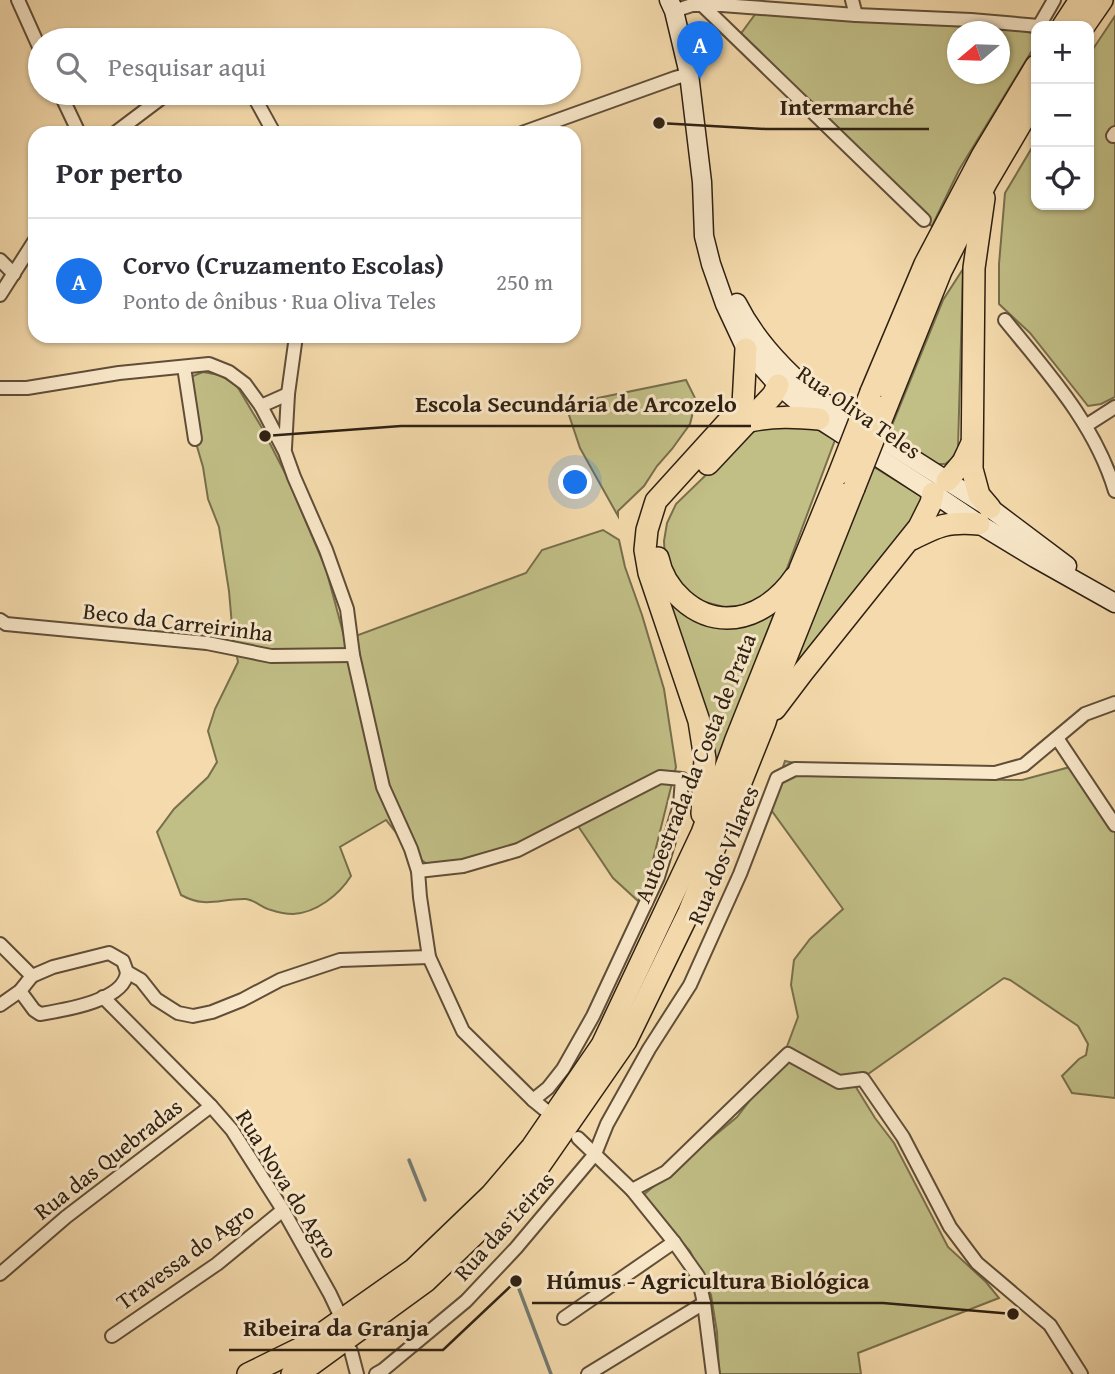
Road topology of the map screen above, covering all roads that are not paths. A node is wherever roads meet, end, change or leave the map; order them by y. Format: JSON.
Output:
{"nodes":[{"id":1,"x":18,"y":0,"type":"edge"},
{"id":2,"x":852,"y":0,"type":"edge"},
{"id":3,"x":1054,"y":0,"type":"edge"},
{"id":4,"x":1080,"y":0,"type":"edge"},
{"id":5,"x":1102,"y":0,"type":"edge"},
{"id":6,"x":700,"y":2,"type":"edge"},
{"id":7,"x":672,"y":6,"type":"edge"},
{"id":8,"x":813,"y":6,"type":"edge"},
{"id":9,"x":856,"y":15,"type":"junction"},
{"id":10,"x":1066,"y":21,"type":"edge"},
{"id":11,"x":1087,"y":21,"type":"edge"},
{"id":12,"x":31,"y":28,"type":"edge"},
{"id":13,"x":689,"y":74,"type":"junction"},
{"id":14,"x":1031,"y":74,"type":"edge"},
{"id":15,"x":66,"y":105,"type":"edge"},
{"id":16,"x":152,"y":105,"type":"edge"},
{"id":17,"x":259,"y":105,"type":"edge"},
{"id":18,"x":1031,"y":106,"type":"edge"},
{"id":19,"x":76,"y":126,"type":"edge"},
{"id":20,"x":125,"y":126,"type":"edge"},
{"id":21,"x":270,"y":126,"type":"edge"},
{"id":22,"x":541,"y":126,"type":"edge"},
{"id":23,"x":702,"y":181,"type":"junction"},
{"id":24,"x":986,"y":183,"type":"junction"},
{"id":25,"x":924,"y":220,"type":"dead end"},
{"id":26,"x":28,"y":251,"type":"edge"},
{"id":27,"x":0,"y":260,"type":"edge"},
{"id":28,"x":14,"y":274,"type":"junction"},
{"id":29,"x":0,"y":295,"type":"edge"},
{"id":30,"x":1005,"y":320,"type":"dead end"},
{"id":31,"x":295,"y":343,"type":"edge"},
{"id":32,"x":746,"y":349,"type":"junction"},
{"id":33,"x":778,"y":362,"type":"junction"},
{"id":34,"x":184,"y":367,"type":"junction"},
{"id":35,"x":778,"y":385,"type":"junction"},
{"id":36,"x":802,"y":386,"type":"junction"},
{"id":37,"x":0,"y":388,"type":"edge"},
{"id":38,"x":288,"y":394,"type":"junction"},
{"id":39,"x":879,"y":399,"type":"junction"},
{"id":40,"x":261,"y":406,"type":"junction"},
{"id":41,"x":1115,"y":407,"type":"edge"},
{"id":42,"x":746,"y":413,"type":"junction"},
{"id":43,"x":819,"y":419,"type":"junction"},
{"id":44,"x":1087,"y":425,"type":"junction"},
{"id":45,"x":195,"y":439,"type":"dead end"},
{"id":46,"x":972,"y":443,"type":"junction"},
{"id":47,"x":285,"y":452,"type":"junction"},
{"id":48,"x":912,"y":469,"type":"junction"},
{"id":49,"x":846,"y":481,"type":"junction"},
{"id":50,"x":937,"y":485,"type":"junction"},
{"id":51,"x":1115,"y":491,"type":"edge"},
{"id":52,"x":984,"y":516,"type":"junction"},
{"id":53,"x":907,"y":542,"type":"junction"},
{"id":54,"x":800,"y":569,"type":"junction"},
{"id":55,"x":1109,"y":599,"type":"edge"},
{"id":56,"x":0,"y":620,"type":"edge"},
{"id":57,"x":353,"y":655,"type":"junction"},
{"id":58,"x":1115,"y":703,"type":"edge"},
{"id":59,"x":765,"y":722,"type":"junction"},
{"id":60,"x":1058,"y":738,"type":"junction"},
{"id":61,"x":1115,"y":825,"type":"edge"},
{"id":62,"x":702,"y":833,"type":"junction"},
{"id":63,"x":418,"y":871,"type":"junction"},
{"id":64,"x":0,"y":944,"type":"edge"},
{"id":65,"x":429,"y":957,"type":"junction"},
{"id":66,"x":127,"y":972,"type":"junction"},
{"id":67,"x":32,"y":975,"type":"junction"},
{"id":68,"x":20,"y":991,"type":"junction"},
{"id":69,"x":103,"y":997,"type":"junction"},
{"id":70,"x":0,"y":1005,"type":"edge"},
{"id":71,"x":533,"y":1100,"type":"junction"},
{"id":72,"x":211,"y":1106,"type":"junction"},
{"id":73,"x":544,"y":1109,"type":"dead end"},
{"id":74,"x":578,"y":1138,"type":"dead end"},
{"id":75,"x":595,"y":1154,"type":"junction"},
{"id":76,"x":632,"y":1190,"type":"junction"},
{"id":77,"x":283,"y":1210,"type":"junction"},
{"id":78,"x":674,"y":1241,"type":"junction"},
{"id":79,"x":0,"y":1274,"type":"edge"},
{"id":80,"x":704,"y":1303,"type":"junction"},
{"id":81,"x":338,"y":1311,"type":"dead end"},
{"id":82,"x":564,"y":1318,"type":"dead end"},
{"id":83,"x":113,"y":1336,"type":"dead end"},
{"id":84,"x":351,"y":1351,"type":"dead end"},
{"id":85,"x":248,"y":1374,"type":"edge"},
{"id":86,"x":292,"y":1374,"type":"edge"},
{"id":87,"x":357,"y":1374,"type":"edge"},
{"id":88,"x":376,"y":1374,"type":"edge"},
{"id":89,"x":588,"y":1374,"type":"edge"},
{"id":90,"x":713,"y":1374,"type":"edge"},
{"id":91,"x":1082,"y":1374,"type":"edge"}],
"edges":[{"from":1,"to":12,"type":"street"},
{"from":2,"to":9,"type":"street"},
{"from":3,"to":9,"type":"street"},
{"from":4,"to":10,"type":"highway"},
{"from":5,"to":11,"type":"highway"},
{"from":6,"to":7,"type":"street"},
{"from":6,"to":8,"type":"street"},
{"from":6,"to":25,"type":"street"},
{"from":7,"to":13,"type":"main road","name":"Rua Oliva Teles"},
{"from":8,"to":9,"type":"street"},
{"from":13,"to":22,"type":"street"},
{"from":13,"to":23,"type":"main road","name":"Rua Oliva Teles"},
{"from":14,"to":39,"type":"highway","name":"Autoestrada da Costa de Prata"},
{"from":15,"to":19,"type":"street"},
{"from":16,"to":20,"type":"street"},
{"from":17,"to":21,"type":"street"},
{"from":18,"to":24,"type":"highway","name":"Autoestrada da Costa de Prata"},
{"from":23,"to":32,"type":"main road","name":"Rua Oliva Teles"},
{"from":23,"to":33,"type":"main road","name":"Rua Oliva Teles"},
{"from":24,"to":39,"type":"highway","name":"Autoestrada da Costa de Prata"},
{"from":24,"to":46,"type":"highway"},
{"from":26,"to":28,"type":"street"},
{"from":27,"to":28,"type":"street"},
{"from":28,"to":29,"type":"street"},
{"from":30,"to":44,"type":"street"},
{"from":31,"to":38,"type":"street"},
{"from":32,"to":35,"type":"main road","name":"Rua Oliva Teles"},
{"from":32,"to":42,"type":"highway"},
{"from":33,"to":35,"type":"main road"},
{"from":33,"to":36,"type":"main road","name":"Rua Oliva Teles"},
{"from":34,"to":37,"type":"street"},
{"from":34,"to":40,"type":"street"},
{"from":34,"to":45,"type":"street"},
{"from":35,"to":36,"type":"main road"},
{"from":35,"to":42,"type":"highway"},
{"from":35,"to":43,"type":"main road","name":"Rua Oliva Teles"},
{"from":36,"to":48,"type":"main road","name":"Rua Oliva Teles"},
{"from":38,"to":40,"type":"street"},
{"from":38,"to":47,"type":"street"},
{"from":39,"to":49,"type":"highway","name":"Autoestrada da Costa de Prata","bridge":true},
{"from":40,"to":47,"type":"street"},
{"from":41,"to":44,"type":"street"},
{"from":42,"to":43,"type":"highway"},
{"from":42,"to":54,"type":"highway"},
{"from":42,"to":62,"type":"highway"},
{"from":43,"to":48,"type":"main road","name":"Rua Oliva Teles"},
{"from":44,"to":51,"type":"street"},
{"from":46,"to":50,"type":"highway"},
{"from":46,"to":52,"type":"highway"},
{"from":47,"to":57,"type":"street"},
{"from":48,"to":50,"type":"main road","name":"Rua Oliva Teles"},
{"from":49,"to":54,"type":"highway","name":"Autoestrada da Costa de Prata"},
{"from":49,"to":59,"type":"highway","name":"Autoestrada da Costa de Prata"},
{"from":50,"to":52,"type":"main road","name":"Rua Oliva Teles"},
{"from":50,"to":53,"type":"highway"},
{"from":52,"to":53,"type":"highway"},
{"from":52,"to":55,"type":"main road","name":"Rua Oliva Teles"},
{"from":53,"to":59,"type":"highway"},
{"from":54,"to":62,"type":"highway","name":"Autoestrada da Costa de Prata"},
{"from":56,"to":57,"type":"street","name":"Beco da Carreirinha"},
{"from":57,"to":63,"type":"street"},
{"from":58,"to":60,"type":"street","name":"Rua dos Vilares"},
{"from":59,"to":86,"type":"highway","name":"Autoestrada da Costa de Prata"},
{"from":60,"to":61,"type":"street"},
{"from":60,"to":75,"type":"street","name":"Rua dos Vilares"},
{"from":62,"to":85,"type":"highway","name":"Autoestrada da Costa de Prata"},
{"from":63,"to":65,"type":"street"},
{"from":63,"to":71,"type":"street"},
{"from":64,"to":67,"type":"street"},
{"from":65,"to":66,"type":"street"},
{"from":65,"to":71,"type":"street"},
{"from":66,"to":67,"type":"street"},
{"from":66,"to":69,"type":"street"},
{"from":67,"to":68,"type":"street"},
{"from":68,"to":69,"type":"street"},
{"from":68,"to":70,"type":"street"},
{"from":69,"to":72,"type":"street","name":"Rua Nova do Agro"},
{"from":71,"to":73,"type":"street"},
{"from":72,"to":77,"type":"street","name":"Rua Nova do Agro"},
{"from":72,"to":79,"type":"street","name":"Rua das Quebradas"},
{"from":74,"to":75,"type":"street"},
{"from":75,"to":76,"type":"street"},
{"from":75,"to":88,"type":"street","name":"Rua das Leiras"},
{"from":76,"to":78,"type":"street"},
{"from":76,"to":91,"type":"street"},
{"from":77,"to":81,"type":"street","name":"Rua Nova do Agro"},
{"from":77,"to":83,"type":"street","name":"Travessa do Agro"},
{"from":78,"to":80,"type":"street"},
{"from":78,"to":82,"type":"street"},
{"from":80,"to":89,"type":"street"},
{"from":80,"to":90,"type":"street"},
{"from":84,"to":87,"type":"street"}]}
